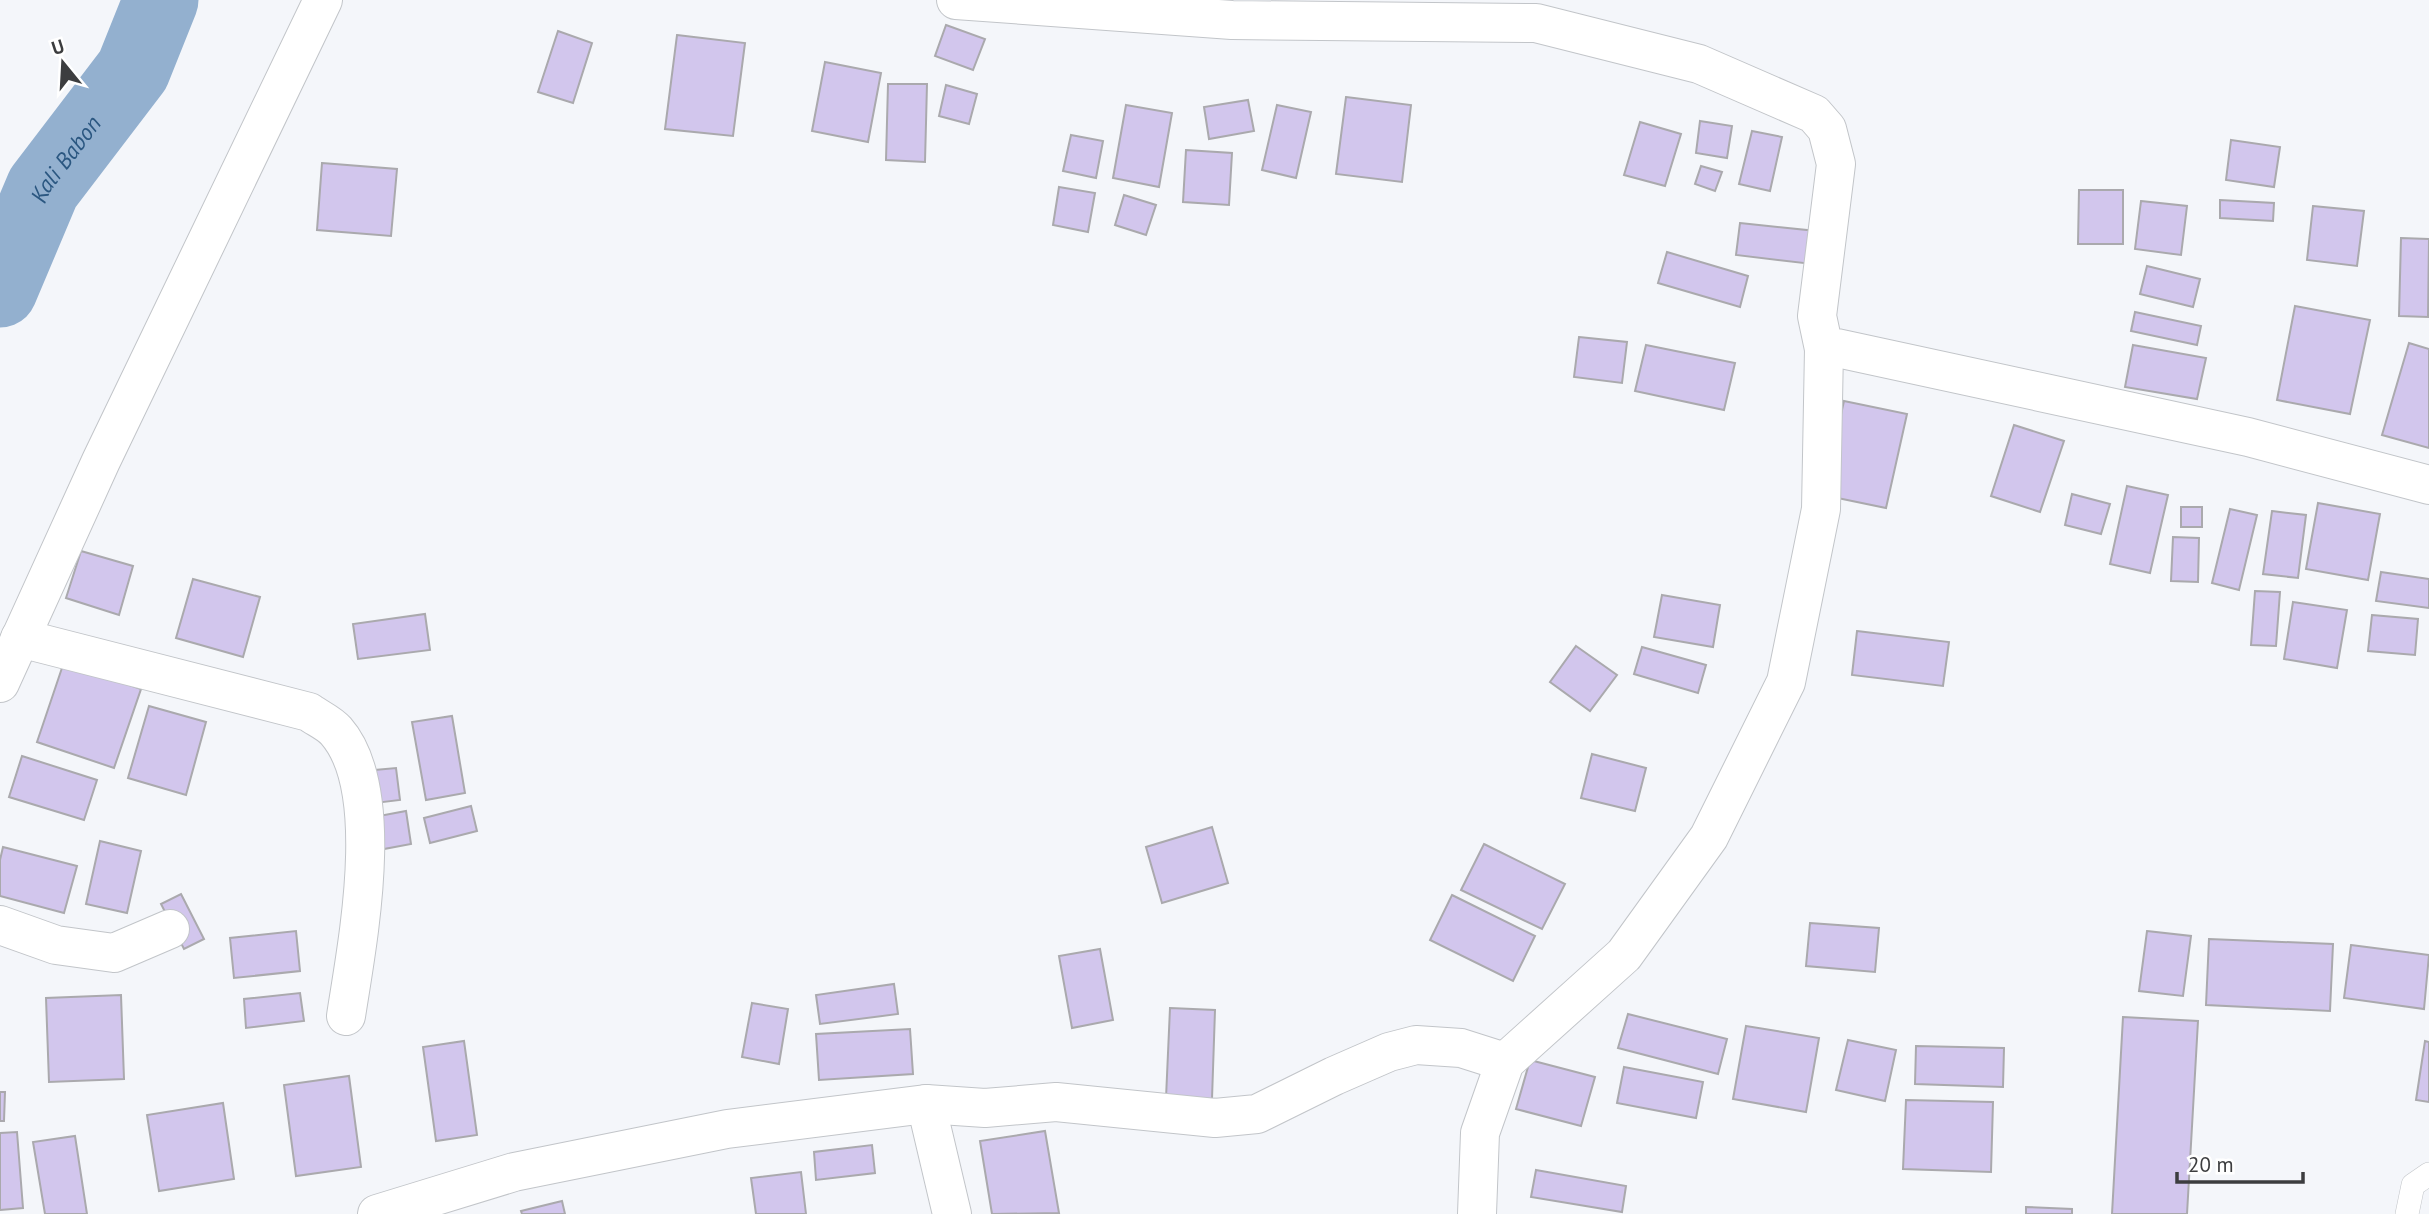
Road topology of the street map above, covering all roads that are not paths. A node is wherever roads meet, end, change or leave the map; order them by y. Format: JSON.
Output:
{"nodes":[{"id":1,"x":323,"y":0,"type":"edge"},
{"id":2,"x":956,"y":0,"type":"edge"},
{"id":3,"x":1005,"y":2,"type":"edge"},
{"id":4,"x":1825,"y":349,"type":"junction"},
{"id":5,"x":2429,"y":485,"type":"edge"},
{"id":6,"x":20,"y":638,"type":"junction"},
{"id":7,"x":0,"y":683,"type":"edge"},
{"id":8,"x":0,"y":925,"type":"edge"},
{"id":9,"x":170,"y":929,"type":"dead end"},
{"id":10,"x":346,"y":1016,"type":"dead end"},
{"id":11,"x":1505,"y":1062,"type":"junction"},
{"id":12,"x":926,"y":1104,"type":"junction"},
{"id":13,"x":2429,"y":1174,"type":"edge"},
{"id":14,"x":377,"y":1214,"type":"edge"},
{"id":15,"x":952,"y":1214,"type":"edge"},
{"id":16,"x":1477,"y":1214,"type":"edge"},
{"id":17,"x":2407,"y":1214,"type":"edge"}],
"edges":[{"from":1,"to":6,"type":"street"},
{"from":2,"to":3,"type":"street"},
{"from":3,"to":4,"type":"street"},
{"from":4,"to":5,"type":"street"},
{"from":4,"to":11,"type":"street"},
{"from":6,"to":7,"type":"street"},
{"from":6,"to":10,"type":"street"},
{"from":8,"to":9,"type":"street"},
{"from":11,"to":12,"type":"street"},
{"from":11,"to":16,"type":"street"},
{"from":12,"to":14,"type":"street"},
{"from":12,"to":15,"type":"street"},
{"from":13,"to":17,"type":"lane"}]}
